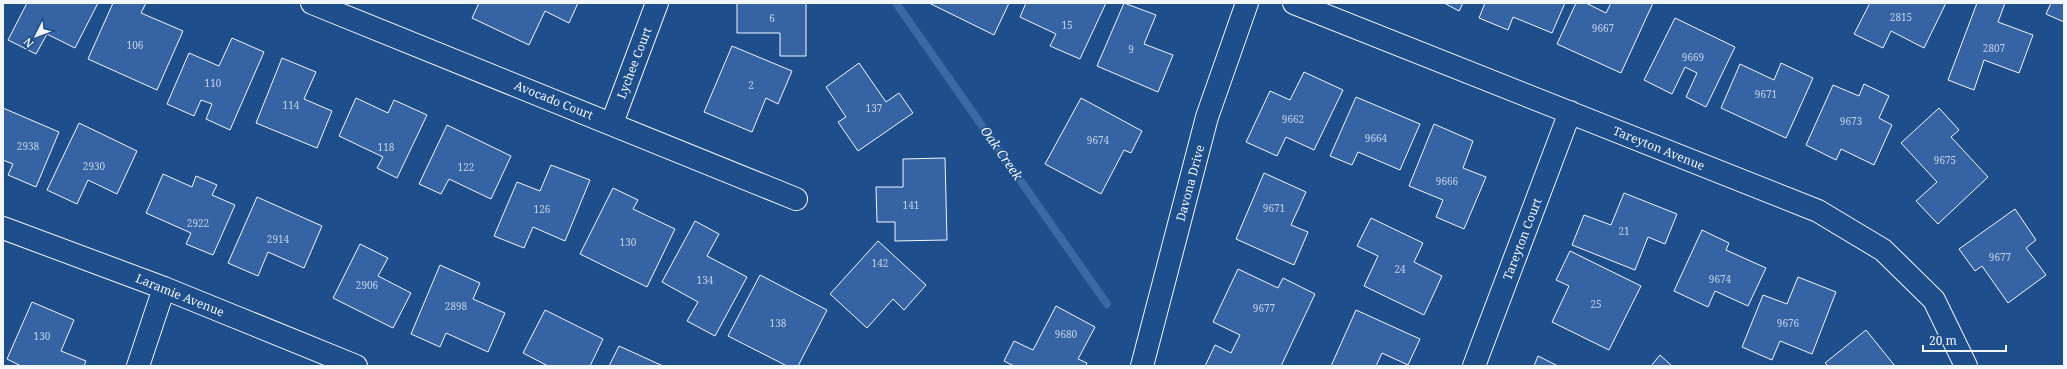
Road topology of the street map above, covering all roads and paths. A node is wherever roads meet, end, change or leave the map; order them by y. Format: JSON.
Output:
{"nodes":[{"id":1,"x":312,"y":3,"type":"edge"},
{"id":2,"x":657,"y":3,"type":"edge"},
{"id":3,"x":1247,"y":3,"type":"edge"},
{"id":4,"x":1294,"y":3,"type":"edge"},
{"id":5,"x":1570,"y":112,"type":"junction"},
{"id":6,"x":612,"y":123,"type":"junction"},
{"id":7,"x":796,"y":198,"type":"dead end"},
{"id":8,"x":3,"y":228,"type":"edge"},
{"id":9,"x":164,"y":288,"type":"junction"},
{"id":10,"x":138,"y":366,"type":"edge"},
{"id":11,"x":356,"y":366,"type":"edge"},
{"id":12,"x":1142,"y":366,"type":"edge"},
{"id":13,"x":1474,"y":366,"type":"edge"},
{"id":14,"x":1966,"y":366,"type":"edge"}],
"edges":[{"from":1,"to":6,"type":"street","name":"Avocado Court"},
{"from":2,"to":6,"type":"street","name":"Lychee Court"},
{"from":3,"to":12,"type":"street","name":"Davona Drive"},
{"from":4,"to":5,"type":"street","name":"Tareyton Avenue"},
{"from":5,"to":13,"type":"street","name":"Tareyton Court"},
{"from":5,"to":14,"type":"street","name":"Tareyton Avenue"},
{"from":6,"to":7,"type":"street","name":"Avocado Court"},
{"from":8,"to":9,"type":"street","name":"Laramie Avenue"},
{"from":9,"to":10,"type":"street"},
{"from":9,"to":11,"type":"street","name":"Laramie Avenue"}]}
